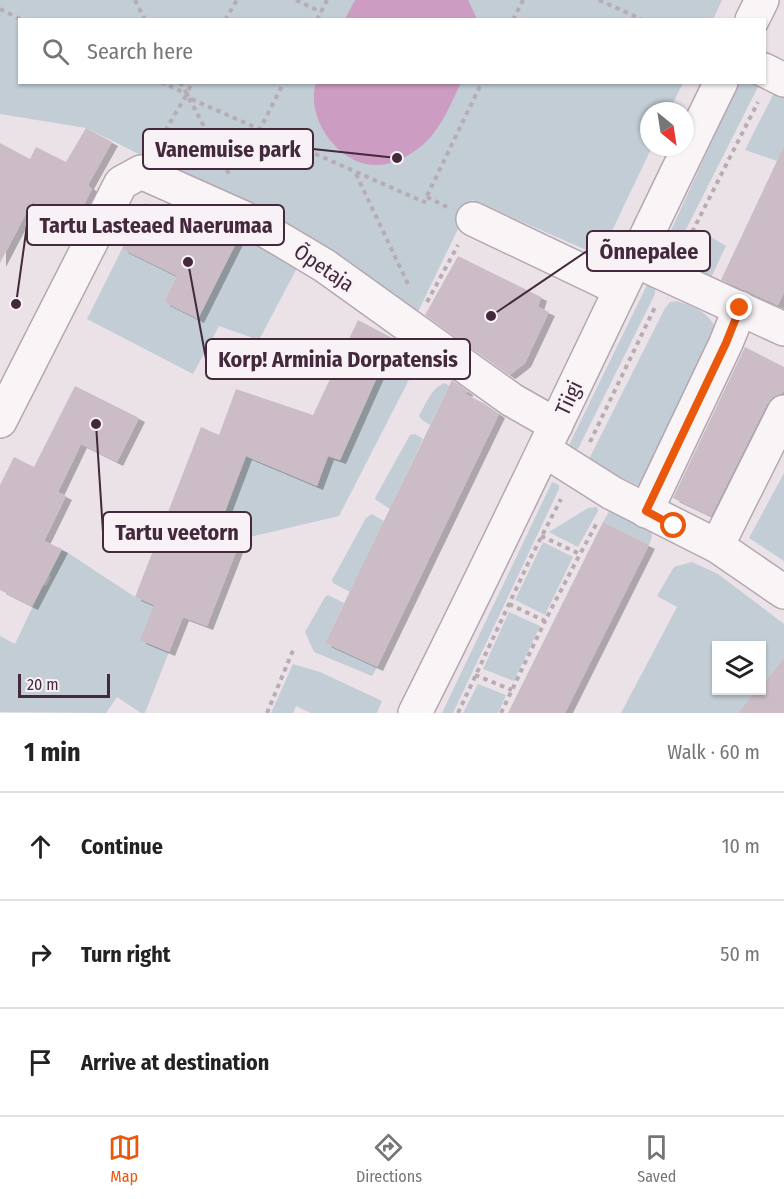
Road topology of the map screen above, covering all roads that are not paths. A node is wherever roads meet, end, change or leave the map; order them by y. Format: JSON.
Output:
{"nodes":[{"id":1,"x":762,"y":0,"type":"edge"},
{"id":2,"x":753,"y":18,"type":"edge"},
{"id":3,"x":721,"y":84,"type":"edge"},
{"id":4,"x":473,"y":219,"type":"road end"},
{"id":5,"x":634,"y":260,"type":"junction"},
{"id":6,"x":620,"y":289,"type":"junction"},
{"id":7,"x":740,"y":308,"type":"junction"},
{"id":8,"x":784,"y":329,"type":"edge"},
{"id":9,"x":784,"y":412,"type":"edge"},
{"id":10,"x":0,"y":421,"type":"edge"},
{"id":11,"x":550,"y":438,"type":"junction"},
{"id":12,"x":646,"y":511,"type":"junction"},
{"id":13,"x":717,"y":546,"type":"junction"},
{"id":14,"x":784,"y":592,"type":"edge"},
{"id":15,"x":416,"y":713,"type":"edge"}],
"edges":[{"from":1,"to":2,"type":"street"},
{"from":3,"to":5,"type":"street","name":"Tiigi"},
{"from":4,"to":6,"type":"street"},
{"from":5,"to":6,"type":"street","name":"Tiigi"},
{"from":5,"to":7,"type":"street"},
{"from":6,"to":11,"type":"street","name":"Tiigi"},
{"from":7,"to":8,"type":"street"},
{"from":7,"to":12,"type":"street"},
{"from":9,"to":13,"type":"street"},
{"from":10,"to":11,"type":"street","name":"Õpetaja"},
{"from":11,"to":12,"type":"street","name":"Õpetaja"},
{"from":11,"to":15,"type":"street","name":"Tiigi"},
{"from":12,"to":13,"type":"street","name":"Õpetaja"},
{"from":13,"to":14,"type":"street","name":"Õpetaja"}]}
